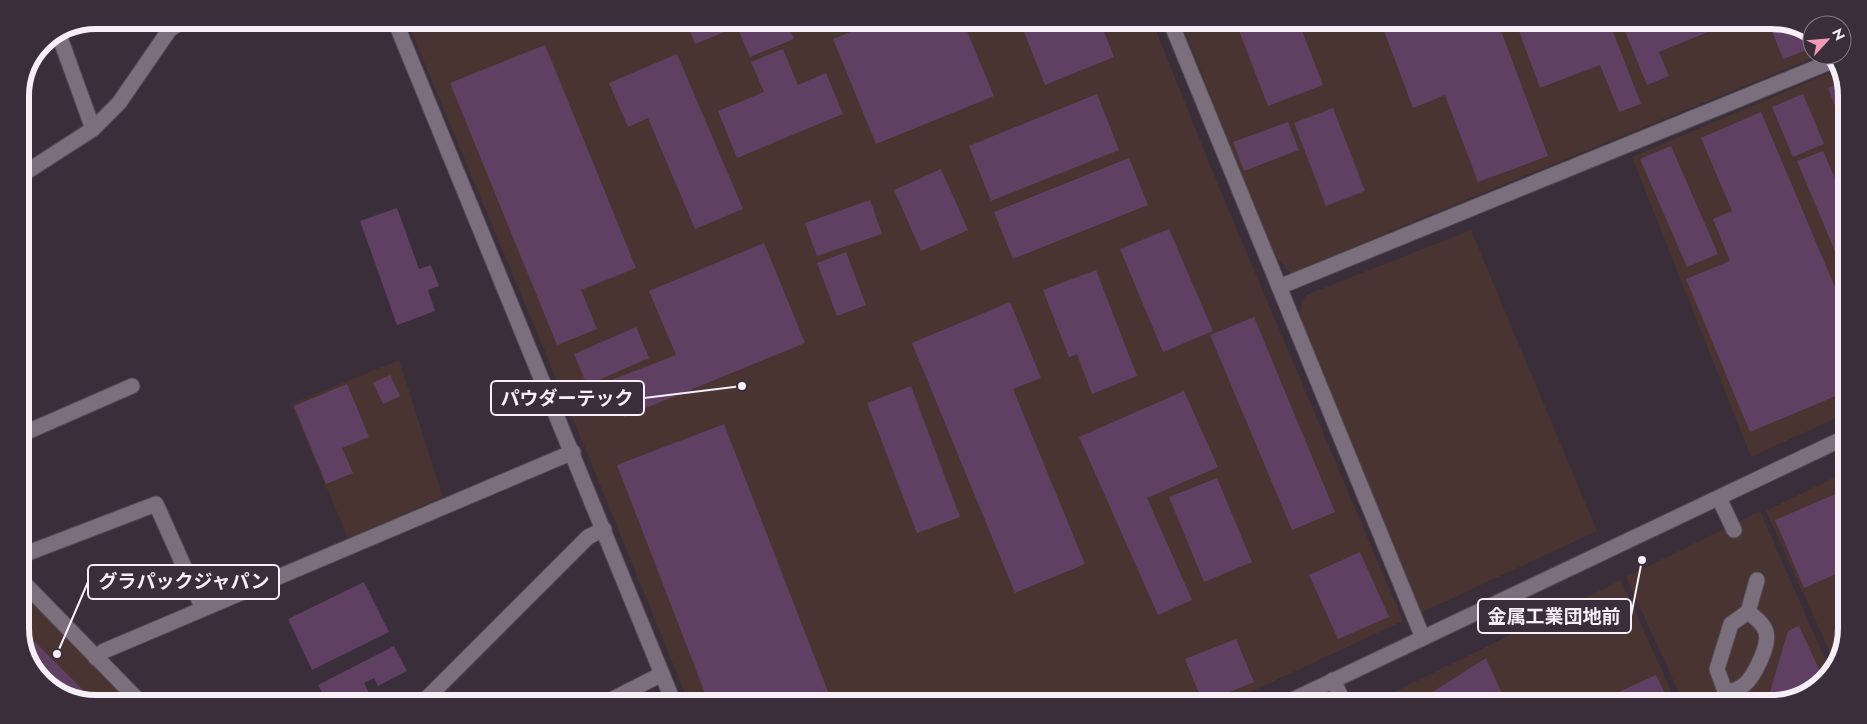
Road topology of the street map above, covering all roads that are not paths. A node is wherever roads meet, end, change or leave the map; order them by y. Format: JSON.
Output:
{"nodes":[{"id":1,"x":170,"y":29,"type":"edge"},
{"id":2,"x":398,"y":29,"type":"edge"},
{"id":3,"x":1173,"y":29,"type":"edge"},
{"id":4,"x":60,"y":39,"type":"edge"},
{"id":5,"x":1823,"y":65,"type":"edge"},
{"id":6,"x":93,"y":129,"type":"junction"},
{"id":7,"x":29,"y":170,"type":"edge"},
{"id":8,"x":1279,"y":287,"type":"junction"},
{"id":9,"x":132,"y":386,"type":"dead end"},
{"id":10,"x":29,"y":431,"type":"edge"},
{"id":11,"x":1838,"y":441,"type":"edge"},
{"id":12,"x":573,"y":452,"type":"junction"},
{"id":13,"x":1720,"y":498,"type":"junction"},
{"id":14,"x":604,"y":529,"type":"junction"},
{"id":15,"x":1734,"y":530,"type":"dead end"},
{"id":16,"x":29,"y":553,"type":"edge"},
{"id":17,"x":1757,"y":580,"type":"dead end"},
{"id":18,"x":29,"y":588,"type":"edge"},
{"id":19,"x":203,"y":610,"type":"junction"},
{"id":20,"x":1748,"y":612,"type":"junction"},
{"id":21,"x":1423,"y":638,"type":"junction"},
{"id":22,"x":96,"y":658,"type":"junction"},
{"id":23,"x":662,"y":674,"type":"junction"},
{"id":24,"x":1334,"y":680,"type":"junction"},
{"id":25,"x":133,"y":695,"type":"edge"},
{"id":26,"x":430,"y":695,"type":"edge"},
{"id":27,"x":621,"y":695,"type":"edge"},
{"id":28,"x":671,"y":695,"type":"edge"},
{"id":29,"x":1303,"y":695,"type":"edge"},
{"id":30,"x":1341,"y":695,"type":"edge"},
{"id":31,"x":1726,"y":695,"type":"edge"},
{"id":32,"x":1733,"y":695,"type":"edge"}],
"edges":[{"from":1,"to":6,"type":"street"},
{"from":2,"to":12,"type":"street"},
{"from":3,"to":8,"type":"street"},
{"from":4,"to":6,"type":"street"},
{"from":5,"to":8,"type":"street"},
{"from":6,"to":7,"type":"street"},
{"from":8,"to":21,"type":"street"},
{"from":9,"to":10,"type":"street"},
{"from":11,"to":13,"type":"street"},
{"from":12,"to":14,"type":"street"},
{"from":12,"to":19,"type":"street"},
{"from":13,"to":15,"type":"street"},
{"from":13,"to":21,"type":"street"},
{"from":14,"to":23,"type":"street"},
{"from":14,"to":26,"type":"street"},
{"from":16,"to":19,"type":"street"},
{"from":17,"to":20,"type":"street"},
{"from":18,"to":22,"type":"street"},
{"from":19,"to":22,"type":"street"},
{"from":20,"to":31,"type":"street"},
{"from":20,"to":32,"type":"street"},
{"from":21,"to":24,"type":"street"},
{"from":22,"to":25,"type":"street"},
{"from":23,"to":27,"type":"street"},
{"from":23,"to":28,"type":"street"},
{"from":24,"to":29,"type":"street"},
{"from":24,"to":30,"type":"street"}]}
